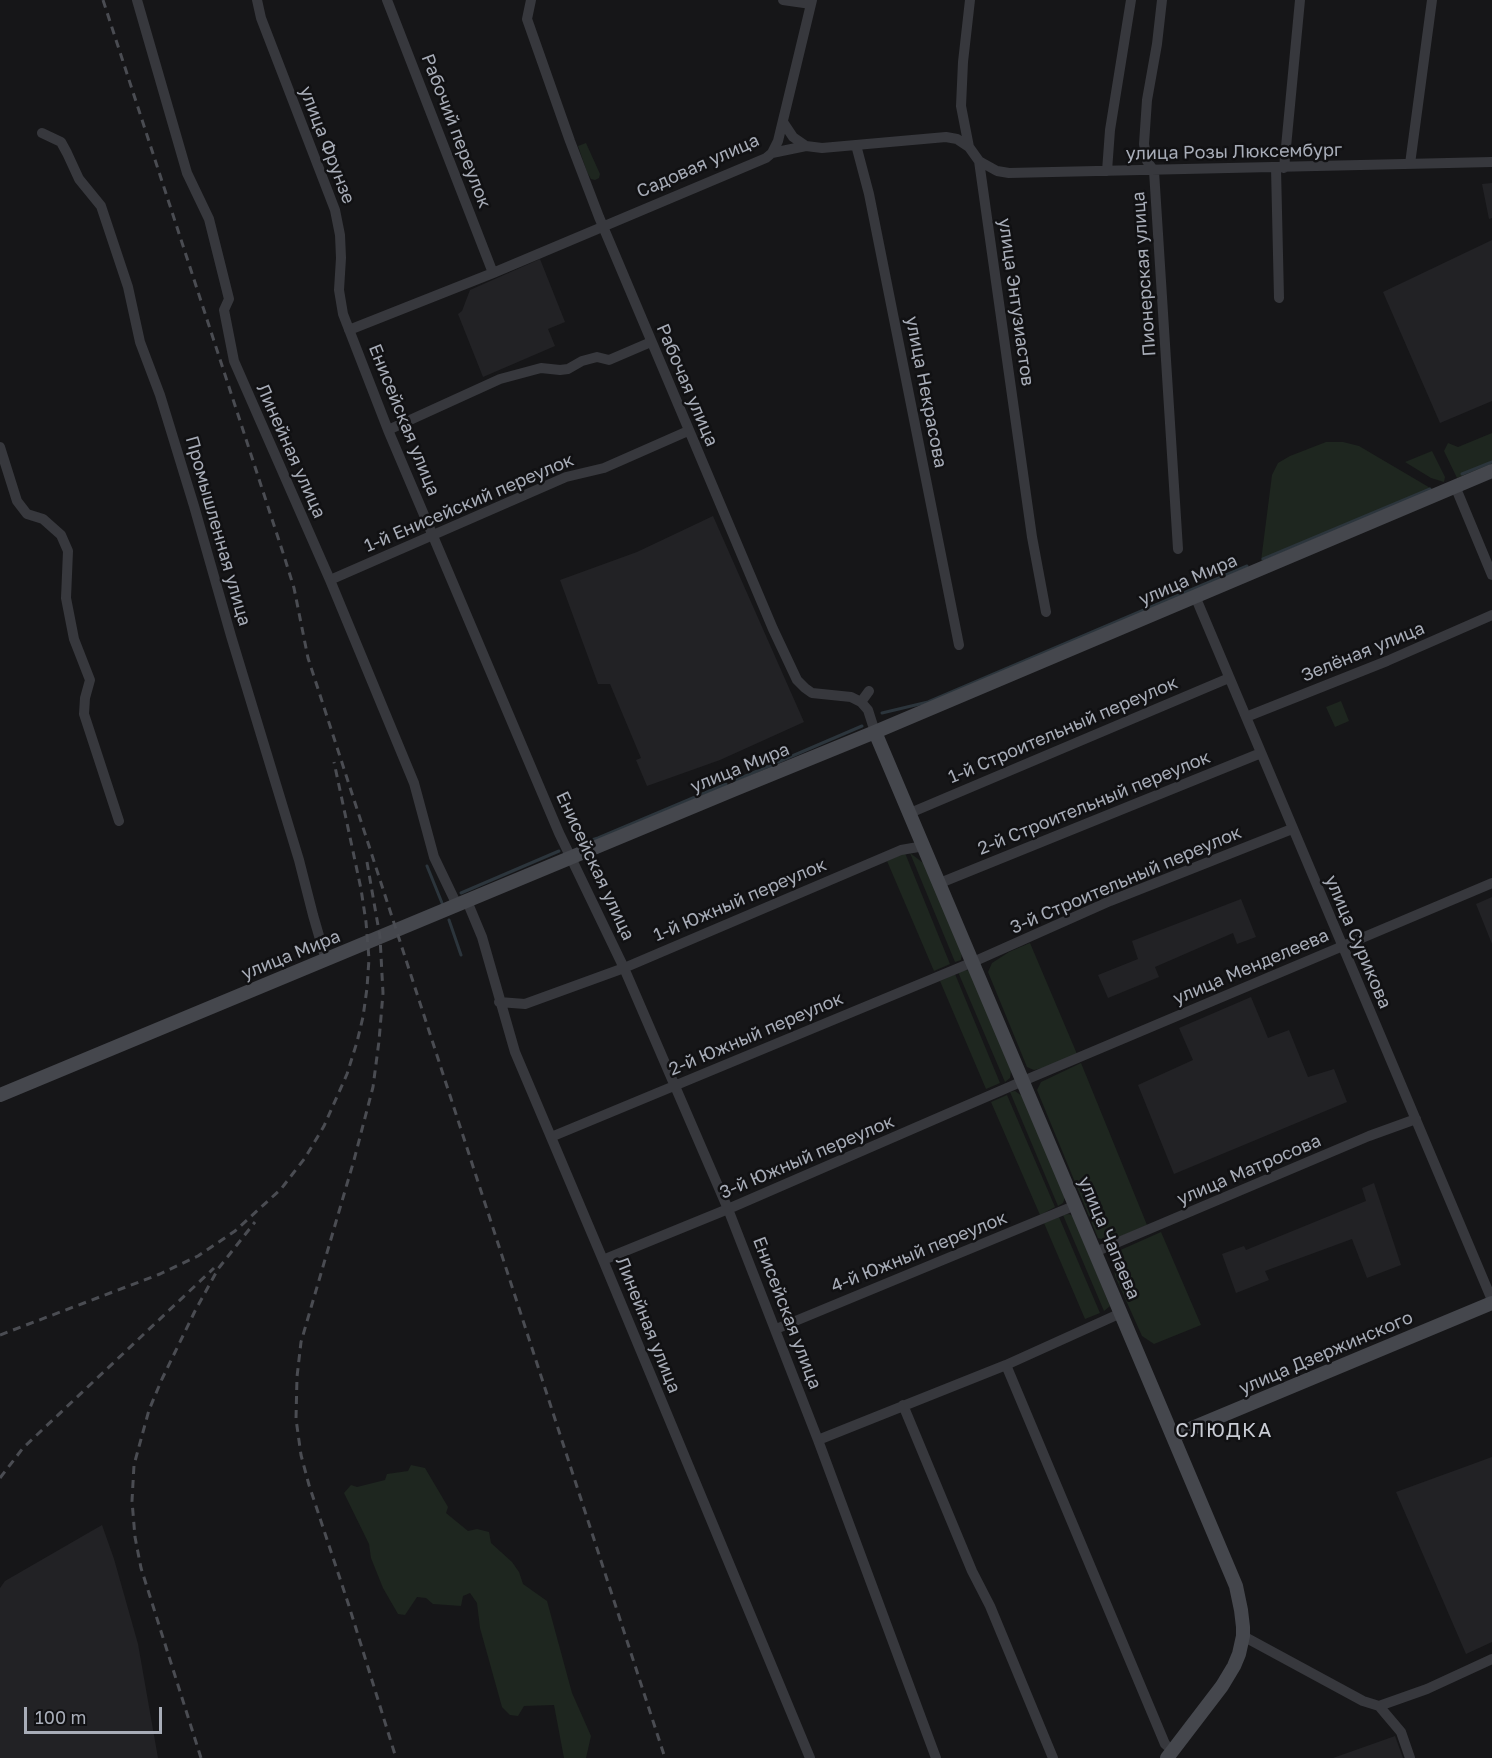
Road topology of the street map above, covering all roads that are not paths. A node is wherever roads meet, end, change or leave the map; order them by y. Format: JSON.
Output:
{"nodes":[{"id":1,"x":137,"y":0,"type":"edge"},
{"id":2,"x":257,"y":0,"type":"edge"},
{"id":3,"x":387,"y":0,"type":"edge"},
{"id":4,"x":531,"y":0,"type":"edge"},
{"id":5,"x":783,"y":0,"type":"edge"},
{"id":6,"x":970,"y":0,"type":"edge"},
{"id":7,"x":1131,"y":0,"type":"edge"},
{"id":8,"x":1162,"y":0,"type":"edge"},
{"id":9,"x":1300,"y":0,"type":"edge"},
{"id":10,"x":1432,"y":0,"type":"edge"},
{"id":11,"x":811,"y":2,"type":"edge"},
{"id":12,"x":783,"y":122,"type":"junction"},
{"id":13,"x":42,"y":133,"type":"dead end"},
{"id":14,"x":856,"y":145,"type":"junction"},
{"id":15,"x":806,"y":147,"type":"junction"},
{"id":16,"x":969,"y":147,"type":"junction"},
{"id":17,"x":772,"y":153,"type":"junction"},
{"id":18,"x":979,"y":161,"type":"junction"},
{"id":19,"x":1492,"y":162,"type":"edge"},
{"id":20,"x":1410,"y":164,"type":"junction"},
{"id":21,"x":1280,"y":168,"type":"junction"},
{"id":22,"x":1107,"y":171,"type":"junction"},
{"id":23,"x":1154,"y":171,"type":"junction"},
{"id":24,"x":607,"y":225,"type":"junction"},
{"id":25,"x":493,"y":273,"type":"junction"},
{"id":26,"x":1278,"y":298,"type":"dead end"},
{"id":27,"x":341,"y":307,"type":"joint"},
{"id":28,"x":349,"y":330,"type":"junction"},
{"id":29,"x":651,"y":342,"type":"junction"},
{"id":30,"x":388,"y":430,"type":"junction"},
{"id":31,"x":688,"y":431,"type":"junction"},
{"id":32,"x":0,"y":447,"type":"edge"},
{"id":33,"x":1492,"y":471,"type":"edge"},
{"id":34,"x":1455,"y":486,"type":"junction"},
{"id":35,"x":433,"y":534,"type":"junction"},
{"id":36,"x":1178,"y":549,"type":"dead end"},
{"id":37,"x":1492,"y":575,"type":"edge"},
{"id":38,"x":330,"y":580,"type":"junction"},
{"id":39,"x":1196,"y":596,"type":"junction"},
{"id":40,"x":1046,"y":612,"type":"dead end"},
{"id":41,"x":1492,"y":615,"type":"edge"},
{"id":42,"x":959,"y":645,"type":"dead end"},
{"id":43,"x":1229,"y":678,"type":"junction"},
{"id":44,"x":869,"y":691,"type":"dead end"},
{"id":45,"x":861,"y":702,"type":"junction"},
{"id":46,"x":1246,"y":717,"type":"junction"},
{"id":47,"x":875,"y":732,"type":"junction"},
{"id":48,"x":1261,"y":753,"type":"junction"},
{"id":49,"x":910,"y":813,"type":"junction"},
{"id":50,"x":119,"y":821,"type":"dead end"},
{"id":51,"x":1292,"y":828,"type":"junction"},
{"id":52,"x":924,"y":846,"type":"junction"},
{"id":53,"x":571,"y":857,"type":"junction"},
{"id":54,"x":940,"y":883,"type":"junction"},
{"id":55,"x":1492,"y":883,"type":"edge"},
{"id":56,"x":462,"y":903,"type":"junction"},
{"id":57,"x":1342,"y":946,"type":"junction"},
{"id":58,"x":326,"y":960,"type":"junction"},
{"id":59,"x":973,"y":962,"type":"junction"},
{"id":60,"x":624,"y":968,"type":"junction"},
{"id":61,"x":500,"y":1002,"type":"junction"},
{"id":62,"x":1023,"y":1081,"type":"junction"},
{"id":63,"x":674,"y":1086,"type":"junction"},
{"id":64,"x":0,"y":1095,"type":"edge"},
{"id":65,"x":1416,"y":1119,"type":"junction"},
{"id":66,"x":551,"y":1137,"type":"junction"},
{"id":67,"x":1076,"y":1205,"type":"junction"},
{"id":68,"x":728,"y":1209,"type":"junction"},
{"id":69,"x":1095,"y":1252,"type":"junction"},
{"id":70,"x":603,"y":1260,"type":"junction"},
{"id":71,"x":1492,"y":1302,"type":"edge"},
{"id":72,"x":1121,"y":1313,"type":"junction"},
{"id":73,"x":776,"y":1329,"type":"junction"},
{"id":74,"x":1006,"y":1365,"type":"junction"},
{"id":75,"x":903,"y":1406,"type":"junction"},
{"id":76,"x":1173,"y":1436,"type":"junction"},
{"id":77,"x":818,"y":1440,"type":"junction"},
{"id":78,"x":1243,"y":1636,"type":"junction"},
{"id":79,"x":1492,"y":1659,"type":"edge"},
{"id":80,"x":1379,"y":1706,"type":"junction"},
{"id":81,"x":1170,"y":1754,"type":"edge"},
{"id":82,"x":810,"y":1758,"type":"edge"},
{"id":83,"x":936,"y":1758,"type":"edge"},
{"id":84,"x":1053,"y":1758,"type":"edge"},
{"id":85,"x":1410,"y":1758,"type":"edge"}],
"edges":[{"from":1,"to":38,"type":"street","name":"Линейная улица"},
{"from":2,"to":27,"type":"street","name":"улица Фрунзе"},
{"from":3,"to":25,"type":"street","name":"Рабочий переулок"},
{"from":4,"to":24,"type":"street","name":"Рабочая улица"},
{"from":5,"to":11,"type":"street"},
{"from":6,"to":16,"type":"street","name":"улица Энтузиастов"},
{"from":7,"to":22,"type":"street"},
{"from":8,"to":23,"type":"street","name":"Пионерская улица"},
{"from":9,"to":21,"type":"street"},
{"from":10,"to":20,"type":"street"},
{"from":11,"to":12,"type":"street","name":"Садовая улица"},
{"from":12,"to":15,"type":"street"},
{"from":12,"to":17,"type":"street","name":"Садовая улица"},
{"from":13,"to":58,"type":"street","name":"Промышленная улица"},
{"from":14,"to":15,"type":"street"},
{"from":14,"to":16,"type":"street"},
{"from":14,"to":42,"type":"street","name":"улица Некрасова"},
{"from":15,"to":17,"type":"street"},
{"from":16,"to":18,"type":"street","name":"улица Энтузиастов"},
{"from":17,"to":24,"type":"street","name":"Садовая улица"},
{"from":18,"to":22,"type":"street","name":"улица Розы Люксембург"},
{"from":18,"to":40,"type":"street","name":"улица Энтузиастов"},
{"from":19,"to":20,"type":"street","name":"улица Розы Люксембург"},
{"from":20,"to":21,"type":"street","name":"улица Розы Люксембург"},
{"from":21,"to":23,"type":"street","name":"улица Розы Люксембург"},
{"from":21,"to":26,"type":"street"},
{"from":22,"to":23,"type":"street","name":"улица Розы Люксембург"},
{"from":23,"to":36,"type":"street","name":"Пионерская улица"},
{"from":24,"to":25,"type":"street","name":"Садовая улица"},
{"from":24,"to":29,"type":"street","name":"Рабочая улица"},
{"from":25,"to":28,"type":"street","name":"Садовая улица"},
{"from":27,"to":28,"type":"street","name":"Енисейская улица"},
{"from":28,"to":30,"type":"street","name":"Енисейская улица"},
{"from":29,"to":30,"type":"street"},
{"from":29,"to":31,"type":"street","name":"Рабочая улица"},
{"from":30,"to":35,"type":"street","name":"Енисейская улица"},
{"from":31,"to":35,"type":"street","name":"1-й Енисейский переулок"},
{"from":31,"to":45,"type":"street","name":"Рабочая улица"},
{"from":32,"to":50,"type":"street"},
{"from":33,"to":34,"type":"main road","name":"улица Мира"},
{"from":34,"to":37,"type":"street"},
{"from":34,"to":39,"type":"main road","name":"улица Мира"},
{"from":35,"to":38,"type":"street","name":"1-й Енисейский переулок"},
{"from":35,"to":53,"type":"street","name":"Енисейская улица"},
{"from":38,"to":56,"type":"street","name":"Линейная улица"},
{"from":39,"to":43,"type":"street","name":"улица Сурикова"},
{"from":39,"to":47,"type":"main road","name":"улица Мира"},
{"from":41,"to":46,"type":"street","name":"Зелёная улица"},
{"from":43,"to":46,"type":"street","name":"улица Сурикова"},
{"from":43,"to":49,"type":"street","name":"1-й Строительный переулок"},
{"from":44,"to":45,"type":"street"},
{"from":45,"to":47,"type":"street"},
{"from":46,"to":48,"type":"street","name":"улица Сурикова"},
{"from":47,"to":49,"type":"main road","name":"улица Чапаева"},
{"from":47,"to":53,"type":"main road","name":"улица Мира"},
{"from":48,"to":51,"type":"street","name":"улица Сурикова"},
{"from":48,"to":54,"type":"street","name":"2-й Строительный переулок"},
{"from":49,"to":52,"type":"main road","name":"улица Чапаева"},
{"from":51,"to":57,"type":"street","name":"улица Сурикова"},
{"from":51,"to":59,"type":"street","name":"3-й Строительный переулок"},
{"from":52,"to":54,"type":"main road","name":"улица Чапаева"},
{"from":52,"to":60,"type":"street","name":"1-й Южный переулок"},
{"from":53,"to":56,"type":"main road","name":"улица Мира"},
{"from":53,"to":60,"type":"street","name":"Енисейская улица"},
{"from":54,"to":59,"type":"main road","name":"улица Чапаева"},
{"from":55,"to":57,"type":"street","name":"улица Менделеева"},
{"from":56,"to":58,"type":"main road","name":"улица Мира"},
{"from":56,"to":61,"type":"street","name":"Линейная улица"},
{"from":57,"to":62,"type":"street","name":"улица Менделеева"},
{"from":57,"to":65,"type":"street","name":"улица Сурикова"},
{"from":58,"to":64,"type":"main road","name":"улица Мира"},
{"from":59,"to":62,"type":"main road","name":"улица Чапаева"},
{"from":59,"to":63,"type":"street","name":"2-й Южный переулок"},
{"from":60,"to":61,"type":"street","name":"1-й Южный переулок"},
{"from":60,"to":63,"type":"street","name":"Енисейская улица"},
{"from":61,"to":66,"type":"street","name":"Линейная улица"},
{"from":62,"to":67,"type":"main road","name":"улица Чапаева"},
{"from":62,"to":68,"type":"street","name":"3-й Южный переулок"},
{"from":63,"to":66,"type":"street","name":"2-й Южный переулок"},
{"from":63,"to":68,"type":"street","name":"Енисейская улица"},
{"from":65,"to":69,"type":"street","name":"улица Матросова"},
{"from":65,"to":71,"type":"street","name":"улица Сурикова"},
{"from":66,"to":70,"type":"street","name":"Линейная улица"},
{"from":67,"to":69,"type":"main road","name":"улица Чапаева"},
{"from":67,"to":73,"type":"street","name":"4-й Южный переулок"},
{"from":68,"to":70,"type":"street","name":"3-й Южный переулок"},
{"from":68,"to":73,"type":"street","name":"Енисейская улица"},
{"from":69,"to":72,"type":"main road","name":"улица Чапаева"},
{"from":70,"to":82,"type":"street","name":"Линейная улица"},
{"from":71,"to":76,"type":"main road","name":"улица Дзержинского"},
{"from":72,"to":74,"type":"street"},
{"from":72,"to":76,"type":"main road","name":"улица Чапаева"},
{"from":73,"to":77,"type":"street","name":"Енисейская улица"},
{"from":74,"to":75,"type":"street"},
{"from":74,"to":81,"type":"street","name":"улица Чапаева"},
{"from":75,"to":77,"type":"street"},
{"from":75,"to":84,"type":"street"},
{"from":76,"to":78,"type":"main road","name":"улица Чапаева"},
{"from":77,"to":83,"type":"street","name":"Енисейская улица"},
{"from":78,"to":80,"type":"street"},
{"from":78,"to":81,"type":"main road","name":"улица Чапаева"},
{"from":79,"to":80,"type":"street"},
{"from":80,"to":85,"type":"street"}]}
